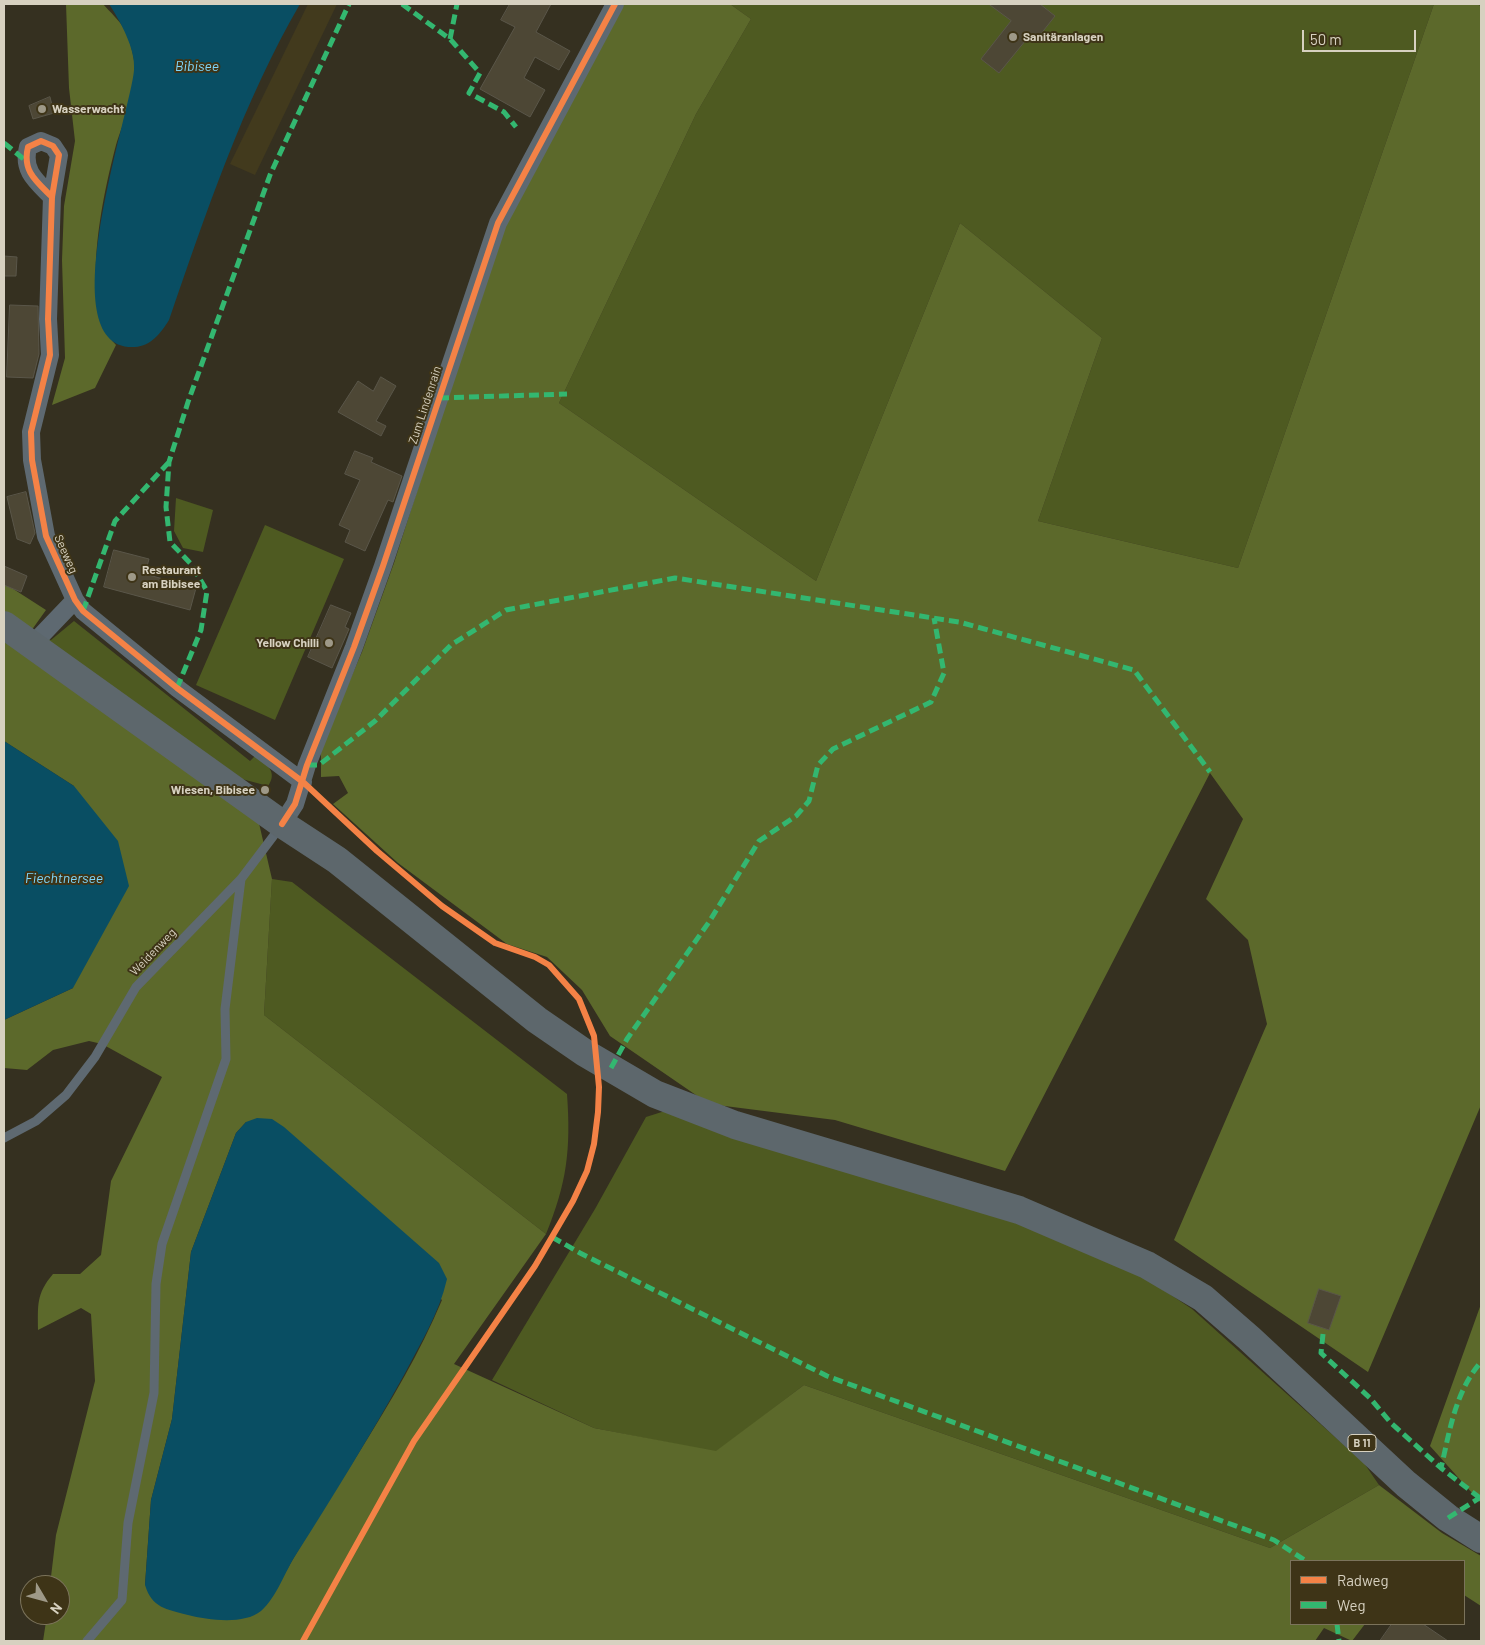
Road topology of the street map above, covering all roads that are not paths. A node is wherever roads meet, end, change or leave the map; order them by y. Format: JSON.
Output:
{"nodes":[{"id":1,"x":615,"y":4,"type":"edge"},
{"id":2,"x":52,"y":197,"type":"dead end"},
{"id":3,"x":75,"y":600,"type":"junction"},
{"id":4,"x":4,"y":626,"type":"edge"},
{"id":5,"x":32,"y":645,"type":"junction"},
{"id":6,"x":303,"y":782,"type":"junction"},
{"id":7,"x":282,"y":824,"type":"junction"},
{"id":8,"x":241,"y":879,"type":"junction"},
{"id":9,"x":4,"y":1138,"type":"edge"},
{"id":10,"x":1481,"y":1539,"type":"edge"},
{"id":11,"x":87,"y":1641,"type":"edge"}],
"edges":[{"from":1,"to":6,"type":"street","name":"Zum Lindenrain"},
{"from":2,"to":3,"type":"street","name":"Seeweg"},
{"from":3,"to":5,"type":"street"},
{"from":3,"to":6,"type":"street","name":"Seeweg"},
{"from":4,"to":5,"type":"main road","number":"B 11"},
{"from":5,"to":7,"type":"main road","number":"B 11"},
{"from":6,"to":7,"type":"street","name":"Zum Lindenrain"},
{"from":7,"to":8,"type":"lane","name":"Weidenweg"},
{"from":7,"to":10,"type":"main road","number":"B 11"},
{"from":8,"to":9,"type":"lane","name":"Weidenweg"},
{"from":8,"to":11,"type":"lane"}]}
